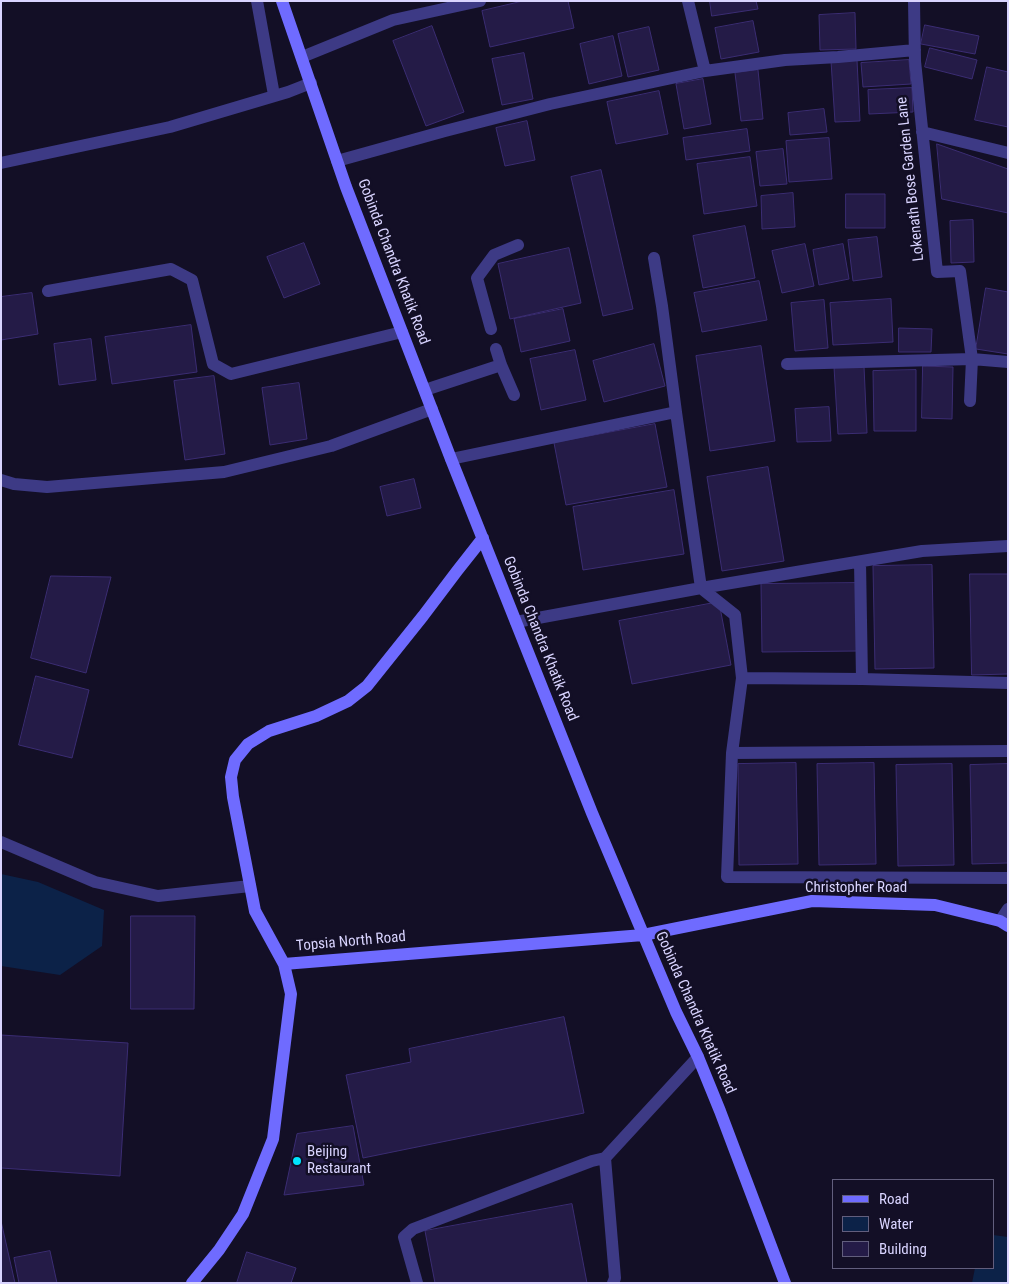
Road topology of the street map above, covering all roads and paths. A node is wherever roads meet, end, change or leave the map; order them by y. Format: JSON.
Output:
{"nodes":[{"id":1,"x":257,"y":1,"type":"edge"},
{"id":2,"x":282,"y":1,"type":"edge"},
{"id":3,"x":480,"y":1,"type":"edge"},
{"id":4,"x":688,"y":1,"type":"edge"},
{"id":5,"x":914,"y":1,"type":"edge"},
{"id":6,"x":915,"y":50,"type":"junction"},
{"id":7,"x":302,"y":57,"type":"junction"},
{"id":8,"x":705,"y":71,"type":"junction"},
{"id":9,"x":311,"y":84,"type":"junction"},
{"id":10,"x":274,"y":95,"type":"junction"},
{"id":11,"x":922,"y":132,"type":"junction"},
{"id":12,"x":1008,"y":153,"type":"edge"},
{"id":13,"x":337,"y":161,"type":"junction"},
{"id":14,"x":1,"y":163,"type":"edge"},
{"id":15,"x":518,"y":245,"type":"dead end"},
{"id":16,"x":654,"y":258,"type":"dead end"},
{"id":17,"x":48,"y":291,"type":"dead end"},
{"id":18,"x":491,"y":329,"type":"dead end"},
{"id":19,"x":402,"y":332,"type":"junction"},
{"id":20,"x":496,"y":349,"type":"dead end"},
{"id":21,"x":972,"y":359,"type":"junction"},
{"id":22,"x":1008,"y":362,"type":"edge"},
{"id":23,"x":787,"y":364,"type":"dead end"},
{"id":24,"x":501,"y":365,"type":"junction"},
{"id":25,"x":425,"y":390,"type":"junction"},
{"id":26,"x":514,"y":395,"type":"dead end"},
{"id":27,"x":970,"y":401,"type":"dead end"},
{"id":28,"x":432,"y":410,"type":"junction"},
{"id":29,"x":676,"y":412,"type":"junction"},
{"id":30,"x":451,"y":459,"type":"junction"},
{"id":31,"x":1,"y":480,"type":"edge"},
{"id":32,"x":483,"y":538,"type":"junction"},
{"id":33,"x":1008,"y":546,"type":"edge"},
{"id":34,"x":860,"y":562,"type":"junction"},
{"id":35,"x":701,"y":588,"type":"junction"},
{"id":36,"x":516,"y":622,"type":"junction"},
{"id":37,"x":742,"y":678,"type":"junction"},
{"id":38,"x":862,"y":679,"type":"junction"},
{"id":39,"x":1008,"y":683,"type":"edge"},
{"id":40,"x":1008,"y":751,"type":"edge"},
{"id":41,"x":732,"y":753,"type":"junction"},
{"id":42,"x":1,"y":842,"type":"edge"},
{"id":43,"x":1008,"y":878,"type":"edge"},
{"id":44,"x":250,"y":886,"type":"junction"},
{"id":45,"x":1008,"y":910,"type":"edge"},
{"id":46,"x":1004,"y":923,"type":"edge"},
{"id":47,"x":644,"y":935,"type":"junction"},
{"id":48,"x":284,"y":964,"type":"junction"},
{"id":49,"x":698,"y":1057,"type":"junction"},
{"id":50,"x":605,"y":1158,"type":"junction"},
{"id":51,"x":192,"y":1283,"type":"edge"},
{"id":52,"x":417,"y":1283,"type":"edge"},
{"id":53,"x":612,"y":1283,"type":"edge"},
{"id":54,"x":785,"y":1283,"type":"edge"}],
"edges":[{"from":1,"to":10,"type":"street"},
{"from":2,"to":7,"type":"street","name":"Gobinda Chandra Khatik Road"},
{"from":3,"to":7,"type":"street"},
{"from":4,"to":8,"type":"street"},
{"from":5,"to":6,"type":"street","name":"Lokenath Bose Garden Lane"},
{"from":6,"to":8,"type":"street"},
{"from":6,"to":11,"type":"street","name":"Lokenath Bose Garden Lane"},
{"from":7,"to":9,"type":"street","name":"Gobinda Chandra Khatik Road"},
{"from":8,"to":13,"type":"street"},
{"from":9,"to":10,"type":"street"},
{"from":9,"to":13,"type":"street","name":"Gobinda Chandra Khatik Road"},
{"from":10,"to":14,"type":"street"},
{"from":11,"to":12,"type":"street"},
{"from":11,"to":21,"type":"street","name":"Lokenath Bose Garden Lane"},
{"from":13,"to":19,"type":"street","name":"Gobinda Chandra Khatik Road"},
{"from":15,"to":18,"type":"street"},
{"from":16,"to":29,"type":"street"},
{"from":17,"to":19,"type":"street"},
{"from":19,"to":25,"type":"street","name":"Gobinda Chandra Khatik Road"},
{"from":20,"to":24,"type":"street"},
{"from":21,"to":22,"type":"street"},
{"from":21,"to":23,"type":"street"},
{"from":21,"to":27,"type":"street","name":"Lokenath Bose Garden Lane"},
{"from":24,"to":25,"type":"street"},
{"from":24,"to":26,"type":"street"},
{"from":25,"to":28,"type":"street","name":"Gobinda Chandra Khatik Road"},
{"from":28,"to":30,"type":"street","name":"Gobinda Chandra Khatik Road"},
{"from":28,"to":31,"type":"street"},
{"from":29,"to":30,"type":"street"},
{"from":29,"to":35,"type":"street"},
{"from":30,"to":32,"type":"street","name":"Gobinda Chandra Khatik Road"},
{"from":32,"to":36,"type":"street","name":"Gobinda Chandra Khatik Road"},
{"from":32,"to":44,"type":"street"},
{"from":33,"to":34,"type":"street"},
{"from":34,"to":35,"type":"street"},
{"from":34,"to":38,"type":"street"},
{"from":35,"to":36,"type":"street"},
{"from":35,"to":37,"type":"street"},
{"from":36,"to":47,"type":"street","name":"Gobinda Chandra Khatik Road"},
{"from":37,"to":38,"type":"street"},
{"from":37,"to":41,"type":"street"},
{"from":38,"to":39,"type":"street"},
{"from":40,"to":41,"type":"street"},
{"from":41,"to":43,"type":"street"},
{"from":42,"to":44,"type":"street"},
{"from":44,"to":48,"type":"street"},
{"from":45,"to":46,"type":"street"},
{"from":46,"to":47,"type":"street","name":"Christopher Road"},
{"from":47,"to":48,"type":"street","name":"Topsia North Road"},
{"from":47,"to":49,"type":"street","name":"Gobinda Chandra Khatik Road"},
{"from":48,"to":51,"type":"street","name":"Topsia North Road"},
{"from":49,"to":50,"type":"street"},
{"from":49,"to":54,"type":"street","name":"Gobinda Chandra Khatik Road"},
{"from":50,"to":52,"type":"street"},
{"from":50,"to":53,"type":"street"}]}
